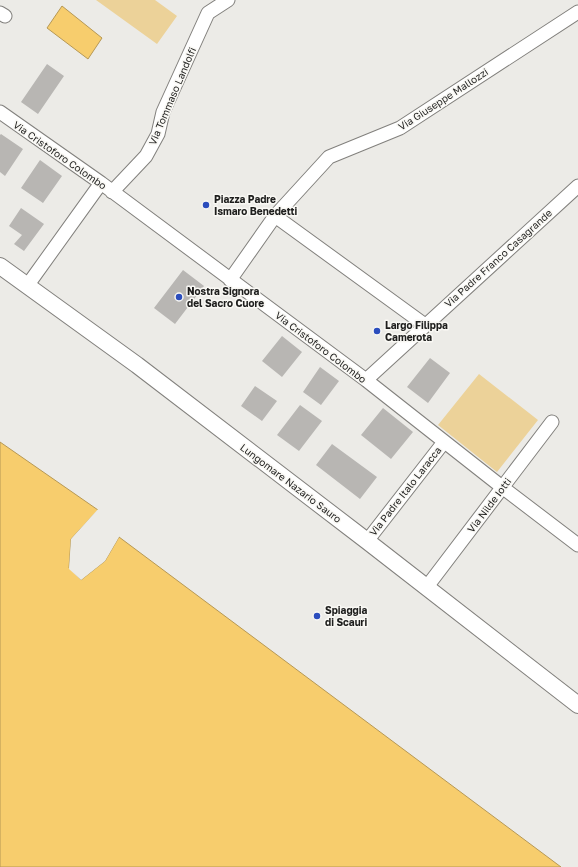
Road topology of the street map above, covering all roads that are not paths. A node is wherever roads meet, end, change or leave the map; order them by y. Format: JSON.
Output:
{"nodes":[{"id":1,"x":228,"y":0,"type":"edge"},
{"id":2,"x":578,"y":12,"type":"edge"},
{"id":3,"x":0,"y":112,"type":"edge"},
{"id":4,"x":101,"y":183,"type":"junction"},
{"id":5,"x":578,"y":186,"type":"edge"},
{"id":6,"x":112,"y":192,"type":"junction"},
{"id":7,"x":275,"y":216,"type":"junction"},
{"id":8,"x":0,"y":266,"type":"edge"},
{"id":9,"x":230,"y":280,"type":"junction"},
{"id":10,"x":27,"y":286,"type":"junction"},
{"id":11,"x":425,"y":325,"type":"junction"},
{"id":12,"x":366,"y":380,"type":"junction"},
{"id":13,"x":552,"y":422,"type":"dead end"},
{"id":14,"x":444,"y":442,"type":"junction"},
{"id":15,"x":502,"y":487,"type":"junction"},
{"id":16,"x":367,"y":541,"type":"junction"},
{"id":17,"x":578,"y":545,"type":"edge"},
{"id":18,"x":426,"y":588,"type":"junction"},
{"id":19,"x":576,"y":700,"type":"edge"}],
"edges":[{"from":1,"to":6,"type":"street","name":"Via Tommaso Landolfi"},
{"from":2,"to":7,"type":"street","name":"Via Giuseppe Mallozzi"},
{"from":3,"to":4,"type":"street","name":"Via Cristoforo Colombo"},
{"from":4,"to":6,"type":"street","name":"Via Cristoforo Colombo"},
{"from":4,"to":10,"type":"street"},
{"from":5,"to":11,"type":"street","name":"Via Padre Franco Casagrande"},
{"from":6,"to":9,"type":"street","name":"Via Cristoforo Colombo"},
{"from":7,"to":9,"type":"street","name":"Via Giuseppe Mallozzi"},
{"from":7,"to":11,"type":"street"},
{"from":8,"to":10,"type":"street","name":"Lungomare Nazario Sauro"},
{"from":9,"to":12,"type":"street","name":"Via Cristoforo Colombo"},
{"from":10,"to":16,"type":"street","name":"Lungomare Nazario Sauro"},
{"from":11,"to":12,"type":"street","name":"Via Padre Franco Casagrande"},
{"from":12,"to":14,"type":"street","name":"Via Cristoforo Colombo"},
{"from":13,"to":15,"type":"street","name":"Via Nilde Iotti"},
{"from":14,"to":15,"type":"street","name":"Via Cristoforo Colombo"},
{"from":14,"to":16,"type":"street","name":"Via Padre Italo Laracca"},
{"from":15,"to":17,"type":"street","name":"Via Cristoforo Colombo"},
{"from":15,"to":18,"type":"street","name":"Via Nilde Iotti"},
{"from":16,"to":18,"type":"street","name":"Lungomare Nazario Sauro"},
{"from":18,"to":19,"type":"street","name":"Lungomare Nazario Sauro"}]}
